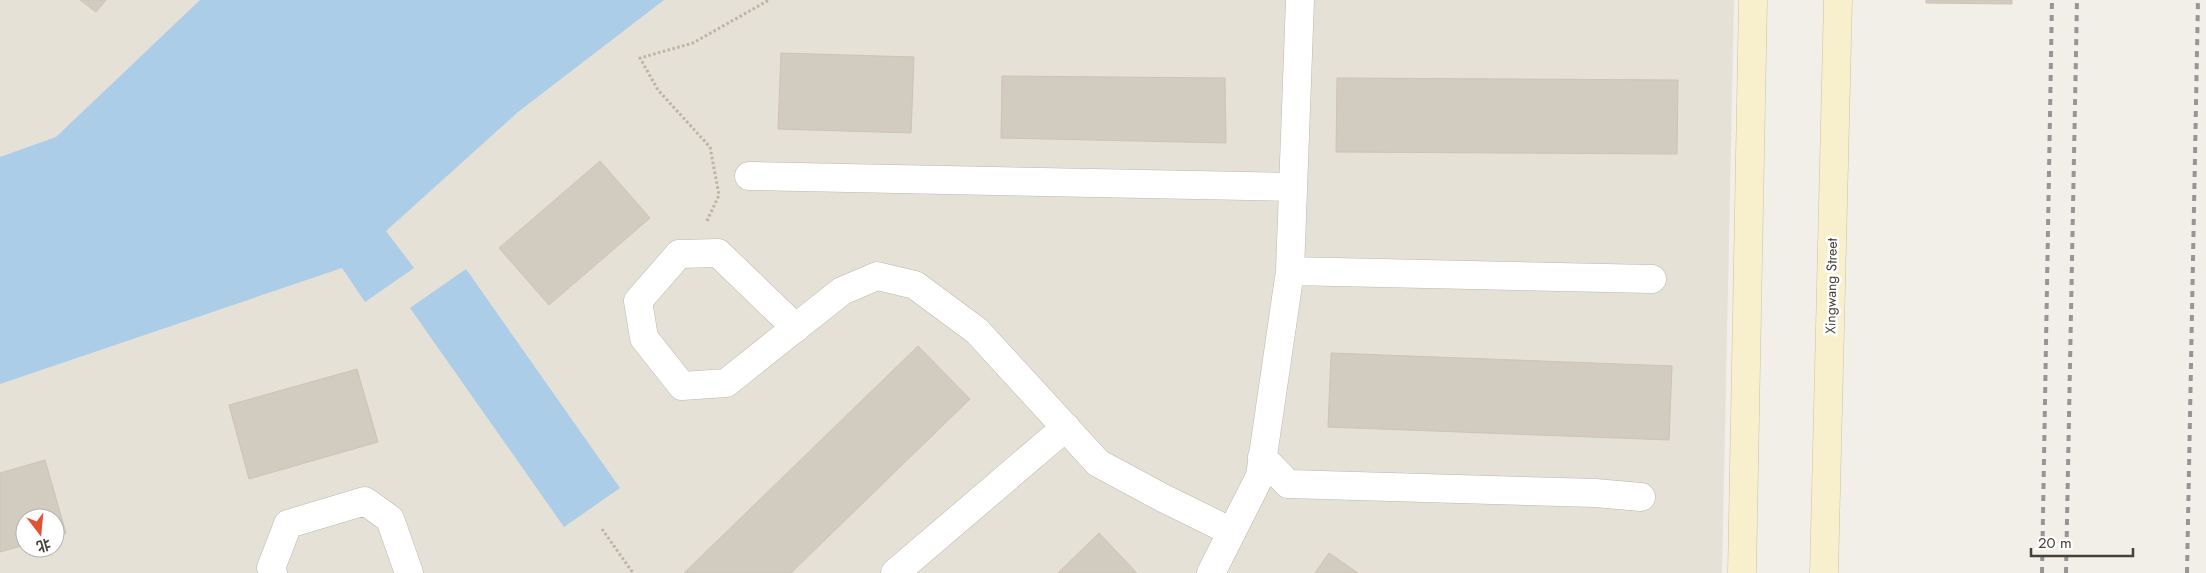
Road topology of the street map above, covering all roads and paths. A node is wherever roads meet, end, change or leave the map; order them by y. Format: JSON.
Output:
{"nodes":[{"id":1,"x":769,"y":0,"type":"edge"},
{"id":2,"x":1300,"y":0,"type":"edge"},
{"id":3,"x":1753,"y":0,"type":"edge"},
{"id":4,"x":1838,"y":0,"type":"edge"},
{"id":5,"x":749,"y":176,"type":"dead end"},
{"id":6,"x":1293,"y":187,"type":"junction"},
{"id":7,"x":693,"y":254,"type":"junction"},
{"id":8,"x":1290,"y":271,"type":"junction"},
{"id":9,"x":1652,"y":280,"type":"dead end"},
{"id":10,"x":796,"y":328,"type":"junction"},
{"id":11,"x":1066,"y":427,"type":"junction"},
{"id":12,"x":1262,"y":457,"type":"junction"},
{"id":13,"x":1641,"y":497,"type":"dead end"},
{"id":14,"x":602,"y":529,"type":"dead end"},
{"id":15,"x":1232,"y":532,"type":"junction"},
{"id":16,"x":272,"y":573,"type":"edge"},
{"id":17,"x":409,"y":573,"type":"edge"},
{"id":18,"x":633,"y":573,"type":"edge"},
{"id":19,"x":895,"y":573,"type":"edge"},
{"id":20,"x":1211,"y":573,"type":"edge"},
{"id":21,"x":1742,"y":573,"type":"edge"},
{"id":22,"x":1824,"y":573,"type":"edge"}],
"edges":[{"from":1,"to":7,"type":"path"},
{"from":2,"to":6,"type":"street"},
{"from":3,"to":21,"type":"main road"},
{"from":4,"to":22,"type":"main road","name":"Xingwang Street"},
{"from":5,"to":6,"type":"street"},
{"from":6,"to":8,"type":"street"},
{"from":7,"to":10,"type":"street"},
{"from":7,"to":10,"type":"street"},
{"from":8,"to":9,"type":"street"},
{"from":8,"to":12,"type":"street"},
{"from":10,"to":11,"type":"street"},
{"from":11,"to":15,"type":"street"},
{"from":11,"to":19,"type":"street"},
{"from":12,"to":13,"type":"street"},
{"from":12,"to":15,"type":"street"},
{"from":14,"to":18,"type":"path"},
{"from":15,"to":20,"type":"street"},
{"from":16,"to":17,"type":"street"}]}
